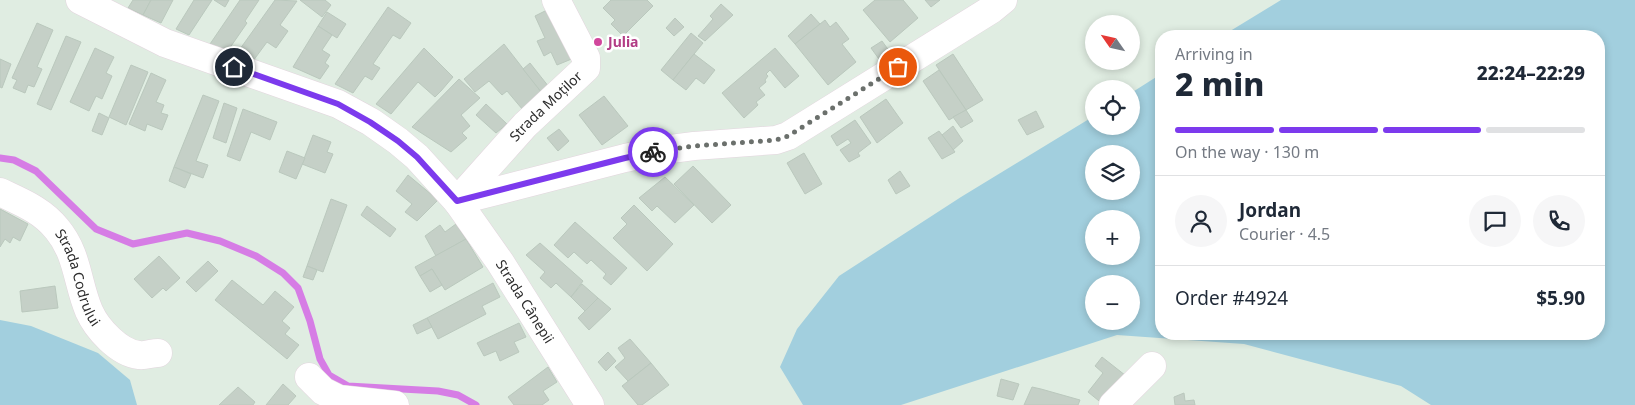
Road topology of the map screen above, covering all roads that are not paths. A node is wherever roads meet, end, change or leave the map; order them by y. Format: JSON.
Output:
{"nodes":[{"id":1,"x":80,"y":0,"type":"edge"},
{"id":2,"x":556,"y":0,"type":"edge"},
{"id":3,"x":1003,"y":0,"type":"edge"},
{"id":4,"x":0,"y":192,"type":"edge"},
{"id":5,"x":457,"y":201,"type":"junction"},
{"id":6,"x":158,"y":353,"type":"dead end"},
{"id":7,"x":1152,"y":366,"type":"dead end"},
{"id":8,"x":309,"y":377,"type":"dead end"},
{"id":9,"x":395,"y":405,"type":"edge"},
{"id":10,"x":590,"y":405,"type":"edge"},
{"id":11,"x":1113,"y":405,"type":"edge"}],
"edges":[{"from":1,"to":5,"type":"street","name":"Strada Cânepii"},
{"from":2,"to":5,"type":"street","name":"Strada Moților"},
{"from":3,"to":5,"type":"street"},
{"from":4,"to":6,"type":"street","name":"Strada Codrului"},
{"from":5,"to":10,"type":"street","name":"Strada Cânepii"},
{"from":7,"to":11,"type":"street"},
{"from":8,"to":9,"type":"street"}]}
